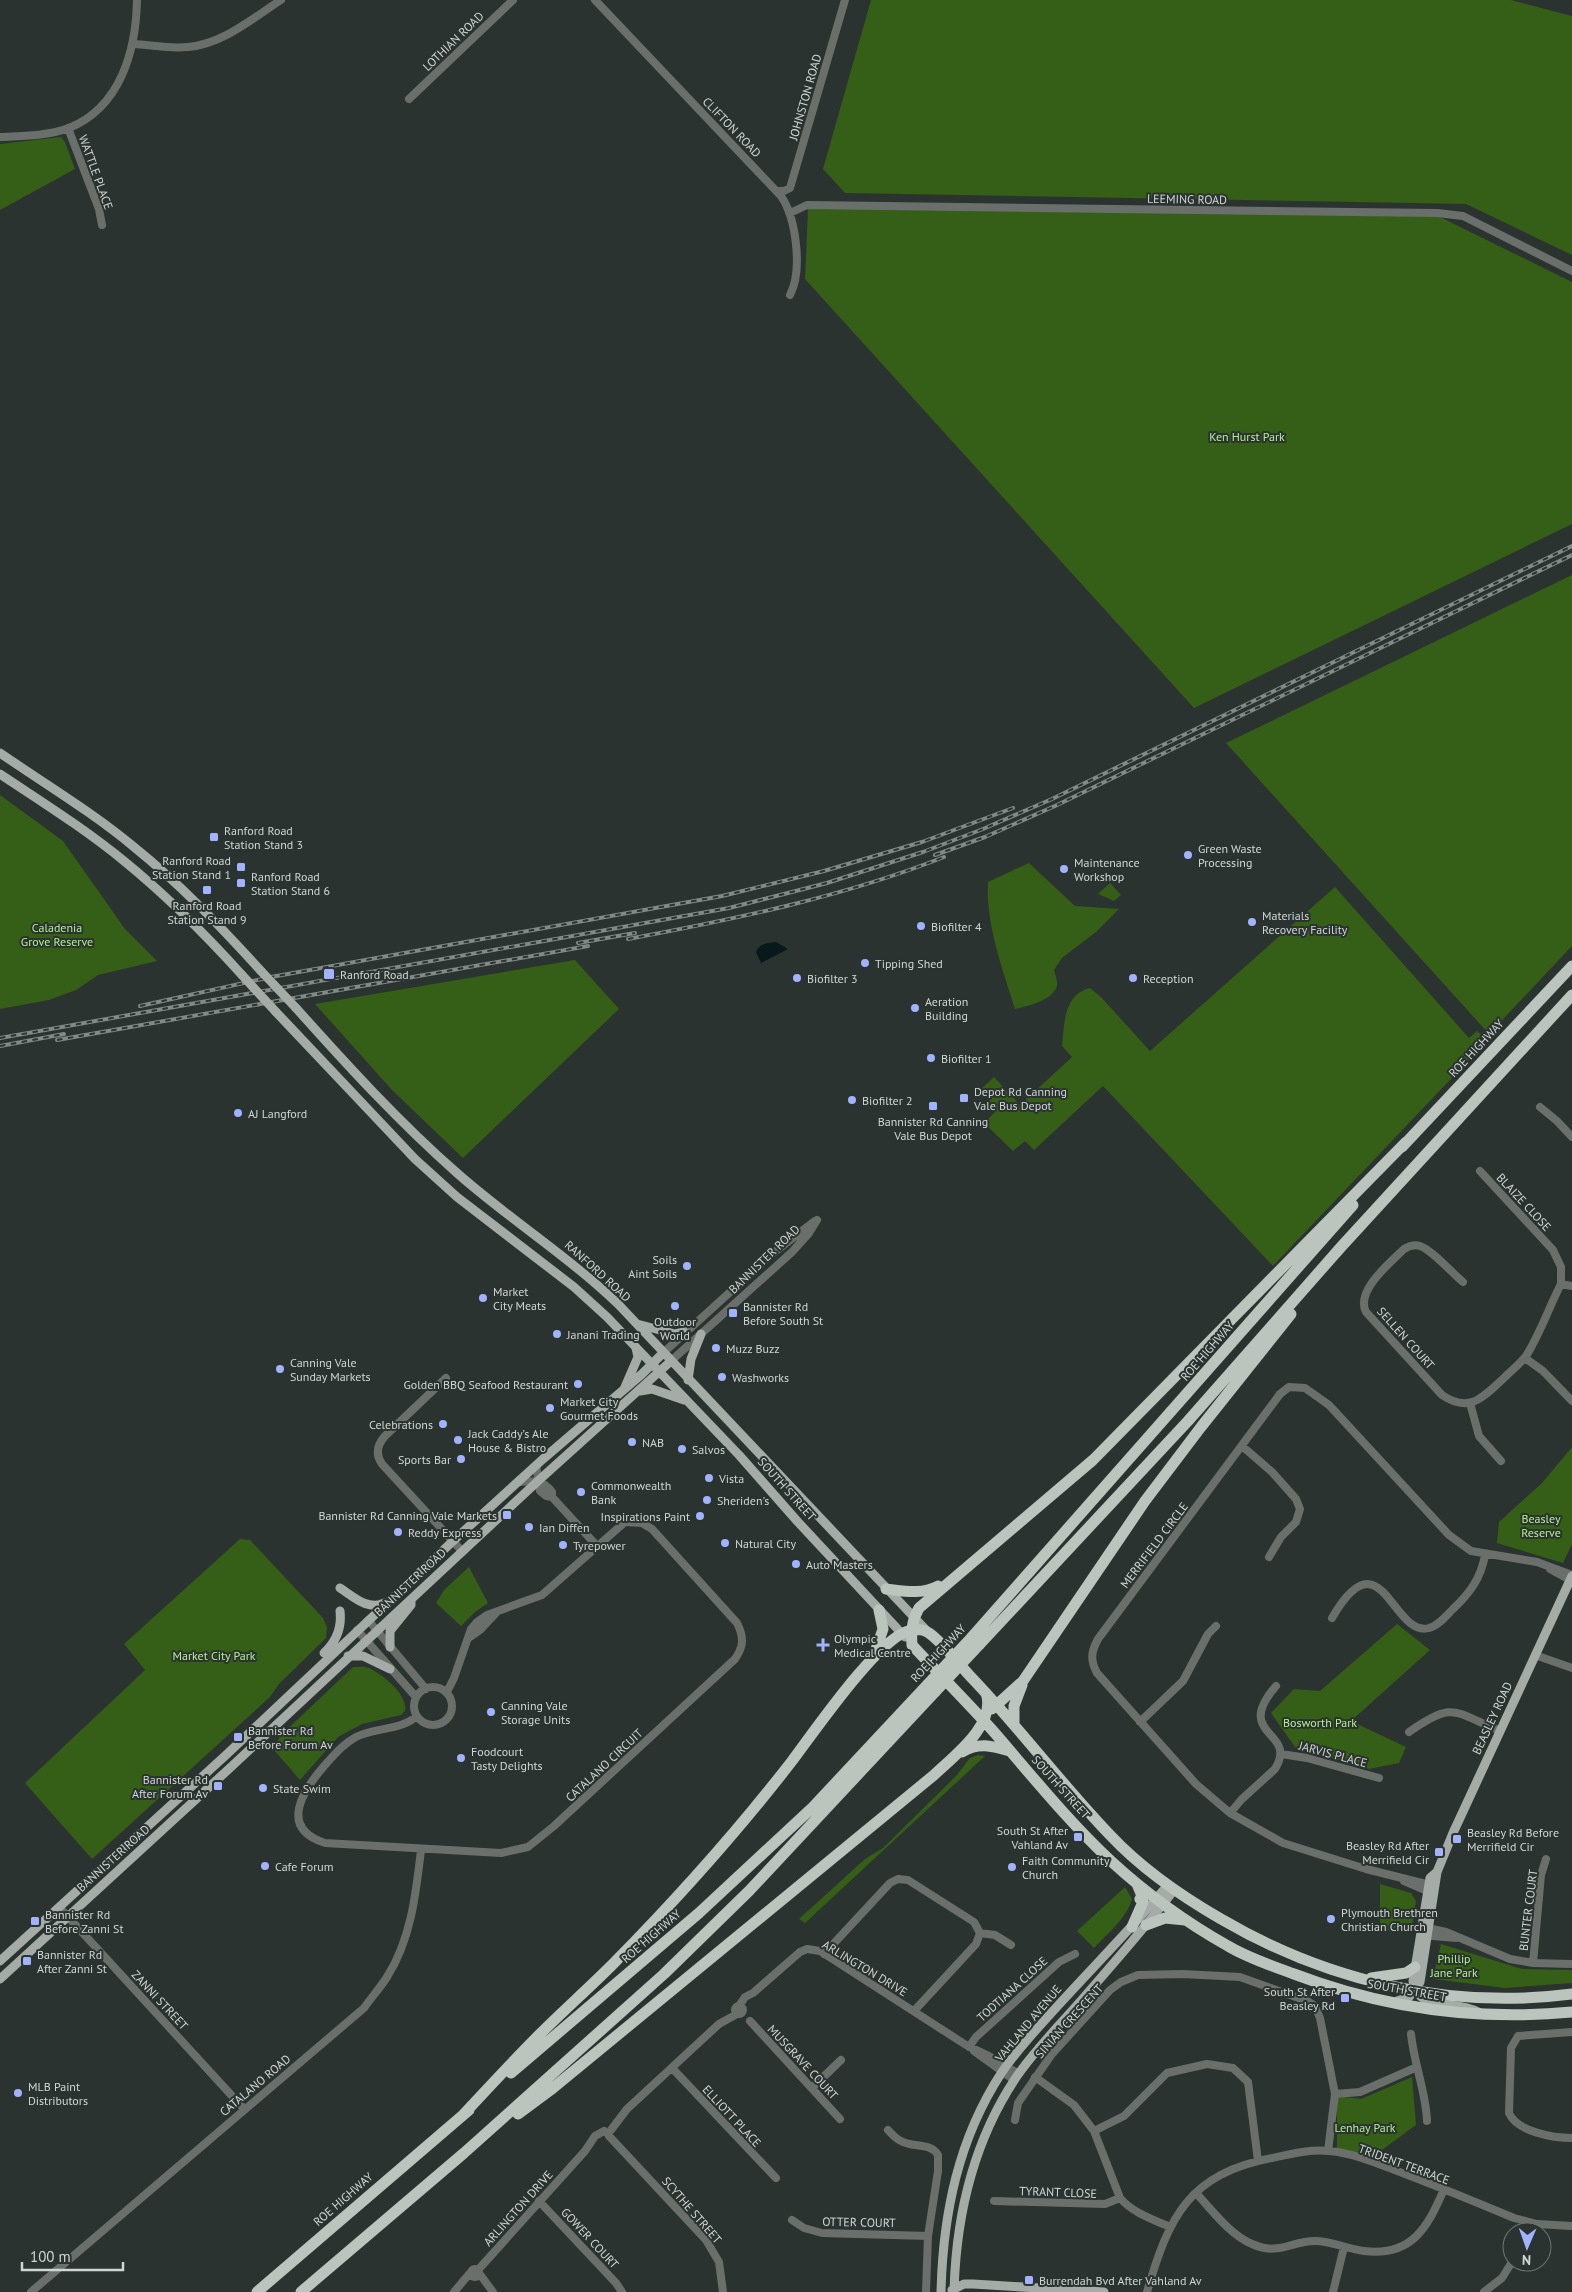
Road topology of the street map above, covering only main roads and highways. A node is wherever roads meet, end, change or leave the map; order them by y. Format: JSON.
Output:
{"nodes":[{"id":1,"x":0,"y":753,"type":"edge"},
{"id":2,"x":0,"y":774,"type":"edge"},
{"id":3,"x":1572,"y":966,"type":"edge"},
{"id":4,"x":1572,"y":995,"type":"edge"},
{"id":5,"x":1406,"y":1142,"type":"junction"},
{"id":6,"x":1341,"y":1247,"type":"junction"},
{"id":7,"x":637,"y":1324,"type":"junction"},
{"id":8,"x":684,"y":1332,"type":"road end"},
{"id":9,"x":701,"y":1334,"type":"road end"},
{"id":10,"x":633,"y":1343,"type":"junction"},
{"id":11,"x":663,"y":1353,"type":"junction"},
{"id":12,"x":671,"y":1361,"type":"junction"},
{"id":13,"x":652,"y":1364,"type":"junction"},
{"id":14,"x":660,"y":1372,"type":"junction"},
{"id":15,"x":688,"y":1380,"type":"junction"},
{"id":16,"x":623,"y":1390,"type":"junction"},
{"id":17,"x":640,"y":1391,"type":"junction"},
{"id":18,"x":687,"y":1401,"type":"junction"},
{"id":19,"x":1571,"y":1577,"type":"edge"},
{"id":20,"x":951,"y":1578,"type":"junction"},
{"id":21,"x":340,"y":1588,"type":"dead end"},
{"id":22,"x":886,"y":1589,"type":"junction"},
{"id":23,"x":411,"y":1598,"type":"junction"},
{"id":24,"x":390,"y":1600,"type":"junction"},
{"id":25,"x":879,"y":1610,"type":"junction"},
{"id":26,"x":340,"y":1611,"type":"dead end"},
{"id":27,"x":914,"y":1617,"type":"junction"},
{"id":28,"x":906,"y":1632,"type":"junction"},
{"id":29,"x":928,"y":1632,"type":"junction"},
{"id":30,"x":975,"y":1641,"type":"junction"},
{"id":31,"x":390,"y":1648,"type":"road end"},
{"id":32,"x":348,"y":1656,"type":"junction"},
{"id":33,"x":873,"y":1658,"type":"junction"},
{"id":34,"x":320,"y":1665,"type":"junction"},
{"id":35,"x":390,"y":1669,"type":"road end"},
{"id":36,"x":1024,"y":1681,"type":"junction"},
{"id":37,"x":931,"y":1688,"type":"junction"},
{"id":38,"x":990,"y":1713,"type":"junction"},
{"id":39,"x":1014,"y":1725,"type":"junction"},
{"id":40,"x":1010,"y":1751,"type":"junction"},
{"id":41,"x":954,"y":1756,"type":"junction"},
{"id":42,"x":1137,"y":1883,"type":"junction"},
{"id":43,"x":1171,"y":1887,"type":"junction"},
{"id":44,"x":1160,"y":1901,"type":"junction"},
{"id":45,"x":1187,"y":1920,"type":"junction"},
{"id":46,"x":1146,"y":1925,"type":"junction"},
{"id":47,"x":1132,"y":1927,"type":"junction"},
{"id":48,"x":1424,"y":1931,"type":"junction"},
{"id":49,"x":0,"y":1961,"type":"edge"},
{"id":50,"x":1415,"y":1967,"type":"junction"},
{"id":51,"x":1357,"y":1978,"type":"junction"},
{"id":52,"x":0,"y":1979,"type":"edge"},
{"id":53,"x":1414,"y":1991,"type":"junction"},
{"id":54,"x":1572,"y":1994,"type":"edge"},
{"id":55,"x":1391,"y":2003,"type":"junction"},
{"id":56,"x":1572,"y":2012,"type":"edge"},
{"id":57,"x":1483,"y":2014,"type":"junction"},
{"id":58,"x":463,"y":2115,"type":"junction"},
{"id":59,"x":464,"y":2153,"type":"junction"},
{"id":60,"x":941,"y":2274,"type":"junction"},
{"id":61,"x":955,"y":2291,"type":"edge"},
{"id":62,"x":258,"y":2292,"type":"edge"},
{"id":63,"x":301,"y":2292,"type":"edge"},
{"id":64,"x":941,"y":2292,"type":"edge"},
{"id":65,"x":1104,"y":2292,"type":"edge"}],
"edges":[{"from":1,"to":7,"type":"main road","name":"RANFORD ROAD","bridge":true},
{"from":2,"to":10,"type":"main road","bridge":true},
{"from":3,"to":5,"type":"highway","name":"ROE HIGHWAY"},
{"from":4,"to":6,"type":"highway","name":"ROE HIGHWAY"},
{"from":5,"to":20,"type":"highway"},
{"from":5,"to":30,"type":"highway","name":"ROE HIGHWAY"},
{"from":6,"to":30,"type":"highway","name":"ROE HIGHWAY"},
{"from":6,"to":36,"type":"highway"},
{"from":7,"to":8,"type":"main road"},
{"from":7,"to":11,"type":"main road","name":"RANFORD ROAD"},
{"from":9,"to":15,"type":"main road"},
{"from":10,"to":13,"type":"main road"},
{"from":10,"to":16,"type":"main road"},
{"from":11,"to":12,"type":"main road","name":"SOUTH STREET"},
{"from":11,"to":13,"type":"main road","name":"BANNISTER ROAD"},
{"from":12,"to":14,"type":"main road","name":"BANNISTER ROAD"},
{"from":12,"to":15,"type":"main road","name":"SOUTH STREET"},
{"from":13,"to":14,"type":"main road","name":"SOUTH STREET"},
{"from":13,"to":16,"type":"main road","name":"BANNISTER ROAD"},
{"from":14,"to":17,"type":"main road","name":"BANNISTER ROAD"},
{"from":14,"to":18,"type":"main road","name":"SOUTH STREET"},
{"from":15,"to":22,"type":"main road","name":"SOUTH STREET"},
{"from":16,"to":24,"type":"main road","name":"BANNISTER ROAD"},
{"from":17,"to":18,"type":"main road"},
{"from":17,"to":23,"type":"main road","name":"BANNISTER ROAD"},
{"from":18,"to":25,"type":"main road","name":"SOUTH STREET"},
{"from":19,"to":48,"type":"main road","name":"BEASLEY ROAD"},
{"from":20,"to":22,"type":"highway"},
{"from":20,"to":27,"type":"highway"},
{"from":21,"to":24,"type":"main road"},
{"from":22,"to":27,"type":"main road","name":"SOUTH STREET"},
{"from":23,"to":31,"type":"main road"},
{"from":23,"to":32,"type":"main road","name":"BANNISTER ROAD"},
{"from":24,"to":34,"type":"main road","name":"BANNISTER ROAD"},
{"from":25,"to":28,"type":"main road","name":"SOUTH STREET"},
{"from":25,"to":33,"type":"highway"},
{"from":26,"to":34,"type":"main road"},
{"from":27,"to":28,"type":"highway"},
{"from":27,"to":29,"type":"main road","name":"SOUTH STREET"},
{"from":28,"to":29,"type":"highway"},
{"from":28,"to":33,"type":"highway"},
{"from":28,"to":38,"type":"highway","name":"SOUTH STREET"},
{"from":29,"to":38,"type":"highway","name":"SOUTH STREET"},
{"from":30,"to":37,"type":"highway","name":"ROE HIGHWAY","bridge":true},
{"from":32,"to":35,"type":"main road"},
{"from":32,"to":52,"type":"main road","name":"BANNISTER ROAD"},
{"from":33,"to":58,"type":"highway"},
{"from":34,"to":49,"type":"main road","name":"BANNISTER ROAD"},
{"from":36,"to":38,"type":"highway"},
{"from":36,"to":39,"type":"highway"},
{"from":37,"to":58,"type":"highway","name":"ROE HIGHWAY"},
{"from":37,"to":59,"type":"highway","name":"ROE HIGHWAY"},
{"from":38,"to":39,"type":"highway","name":"SOUTH STREET"},
{"from":38,"to":40,"type":"highway","name":"SOUTH STREET"},
{"from":38,"to":41,"type":"highway"},
{"from":39,"to":43,"type":"highway","name":"SOUTH STREET"},
{"from":40,"to":41,"type":"highway"},
{"from":40,"to":42,"type":"highway","name":"SOUTH STREET"},
{"from":41,"to":59,"type":"highway"},
{"from":42,"to":44,"type":"highway","name":"SOUTH STREET"},
{"from":42,"to":47,"type":"highway"},
{"from":43,"to":44,"type":"main road","name":"VAHLAND AVENUE"},
{"from":43,"to":51,"type":"highway","name":"SOUTH STREET"},
{"from":44,"to":45,"type":"highway","name":"SOUTH STREET"},
{"from":44,"to":46,"type":"main road","name":"VAHLAND AVENUE"},
{"from":44,"to":47,"type":"main road","name":"VAHLAND AVENUE"},
{"from":45,"to":46,"type":"highway"},
{"from":45,"to":55,"type":"highway","name":"SOUTH STREET"},
{"from":46,"to":61,"type":"main road","name":"VAHLAND AVENUE"},
{"from":47,"to":60,"type":"main road","name":"VAHLAND AVENUE"},
{"from":48,"to":50,"type":"main road","name":"BEASLEY ROAD"},
{"from":48,"to":53,"type":"main road","name":"BEASLEY ROAD"},
{"from":50,"to":51,"type":"highway"},
{"from":50,"to":53,"type":"main road","name":"BEASLEY ROAD"},
{"from":51,"to":53,"type":"highway","name":"SOUTH STREET"},
{"from":53,"to":54,"type":"highway","name":"SOUTH STREET"},
{"from":53,"to":55,"type":"main road"},
{"from":53,"to":57,"type":"main road"},
{"from":55,"to":57,"type":"highway","name":"SOUTH STREET"},
{"from":56,"to":57,"type":"highway","name":"SOUTH STREET"},
{"from":58,"to":62,"type":"highway","name":"ROE HIGHWAY"},
{"from":59,"to":63,"type":"highway","name":"ROE HIGHWAY"},
{"from":60,"to":61,"type":"main road"},
{"from":60,"to":64,"type":"main road","name":"VAHLAND AVENUE"},
{"from":61,"to":65,"type":"main road"}]}
